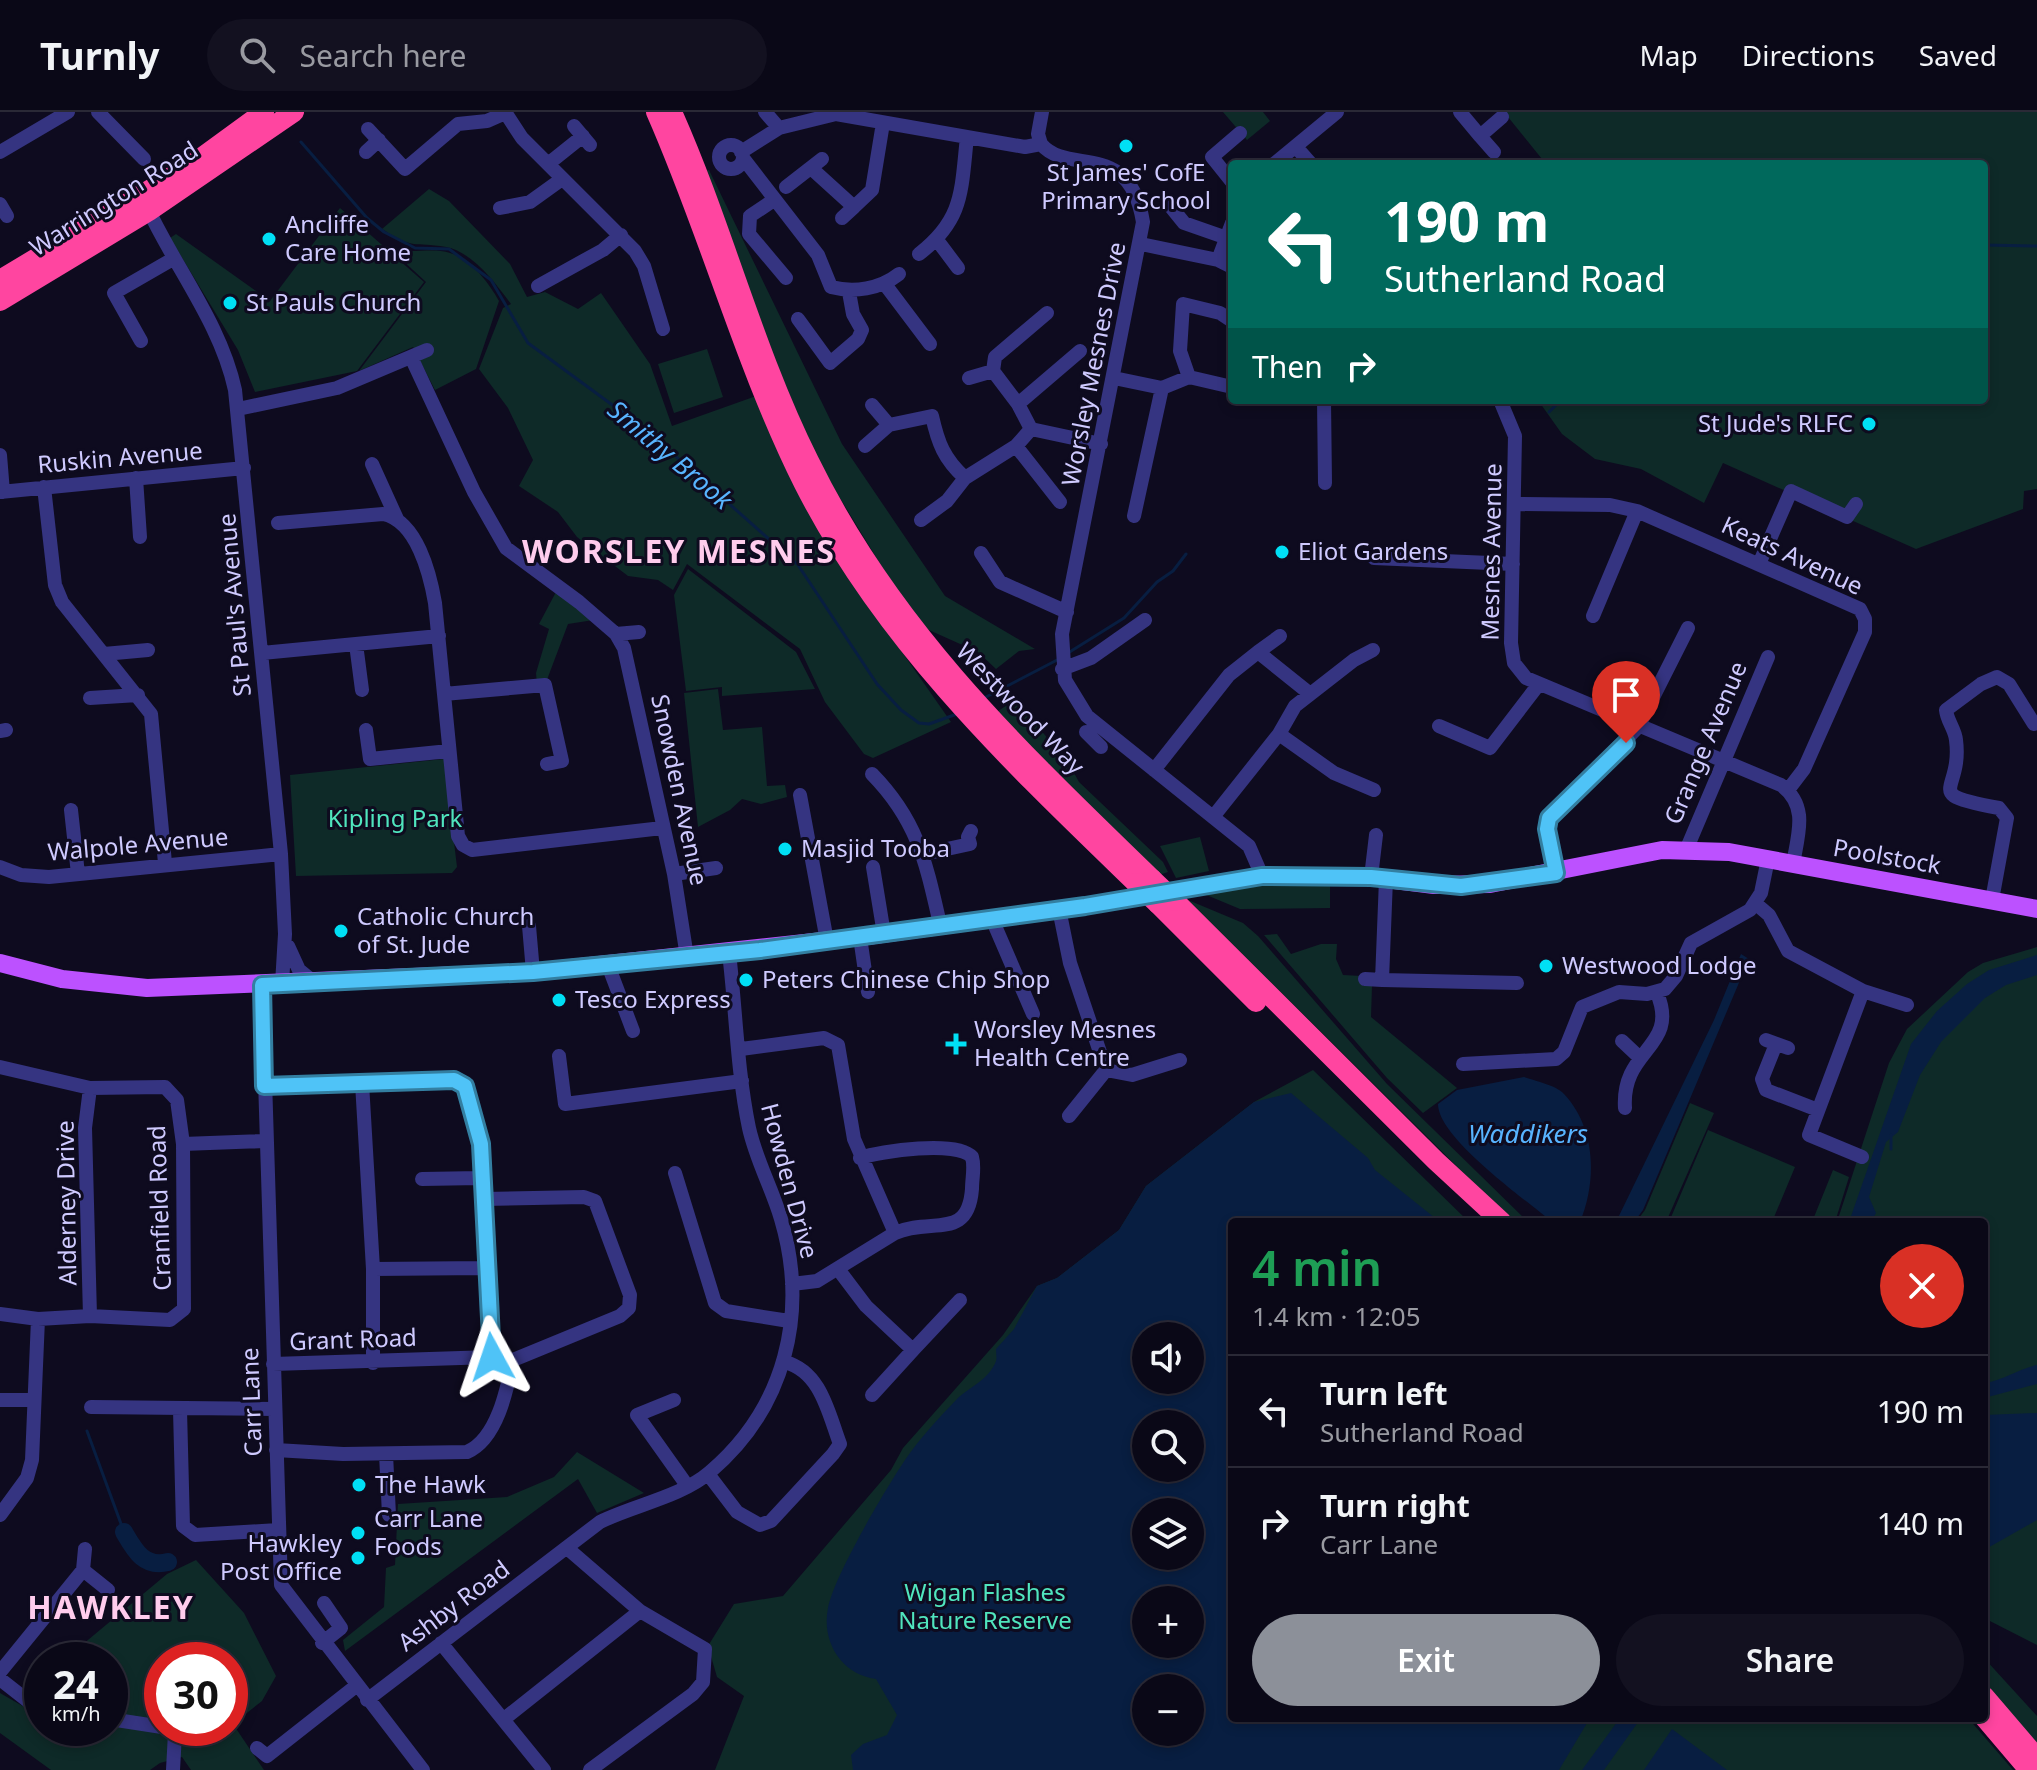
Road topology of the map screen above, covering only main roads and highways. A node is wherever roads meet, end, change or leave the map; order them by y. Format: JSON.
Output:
{"nodes":[{"id":1,"x":264,"y":112,"type":"edge"},
{"id":2,"x":656,"y":112,"type":"edge"},
{"id":3,"x":672,"y":112,"type":"edge"},
{"id":4,"x":289,"y":114,"type":"edge"},
{"id":5,"x":120,"y":218,"type":"junction"},
{"id":6,"x":0,"y":280,"type":"edge"},
{"id":7,"x":0,"y":301,"type":"edge"},
{"id":8,"x":955,"y":692,"type":"junction"},
{"id":9,"x":1166,"y":903,"type":"junction"},
{"id":10,"x":2037,"y":909,"type":"edge"},
{"id":11,"x":0,"y":963,"type":"edge"},
{"id":12,"x":1479,"y":1218,"type":"edge"},
{"id":13,"x":1498,"y":1218,"type":"edge"},
{"id":14,"x":1988,"y":1701,"type":"edge"},
{"id":15,"x":1988,"y":1722,"type":"edge"},
{"id":16,"x":2037,"y":1758,"type":"edge"},
{"id":17,"x":2029,"y":1770,"type":"edge"}],
"edges":[{"from":1,"to":5,"type":"highway","name":"Warrington Road"},
{"from":2,"to":8,"type":"highway","name":"Westwood Way"},
{"from":3,"to":8,"type":"highway","name":"Westwood Way"},
{"from":4,"to":5,"type":"highway","name":"Warrington Road"},
{"from":5,"to":6,"type":"highway","name":"Warrington Road"},
{"from":5,"to":7,"type":"highway","name":"Warrington Road"},
{"from":8,"to":9,"type":"highway","name":"Westwood Way","bridge":true},
{"from":9,"to":12,"type":"highway","name":"Westwood Way"},
{"from":9,"to":13,"type":"highway","name":"Westwood Way"},
{"from":10,"to":11,"type":"main road","name":"Poolstock"},
{"from":14,"to":16,"type":"highway"},
{"from":15,"to":17,"type":"highway"}]}
